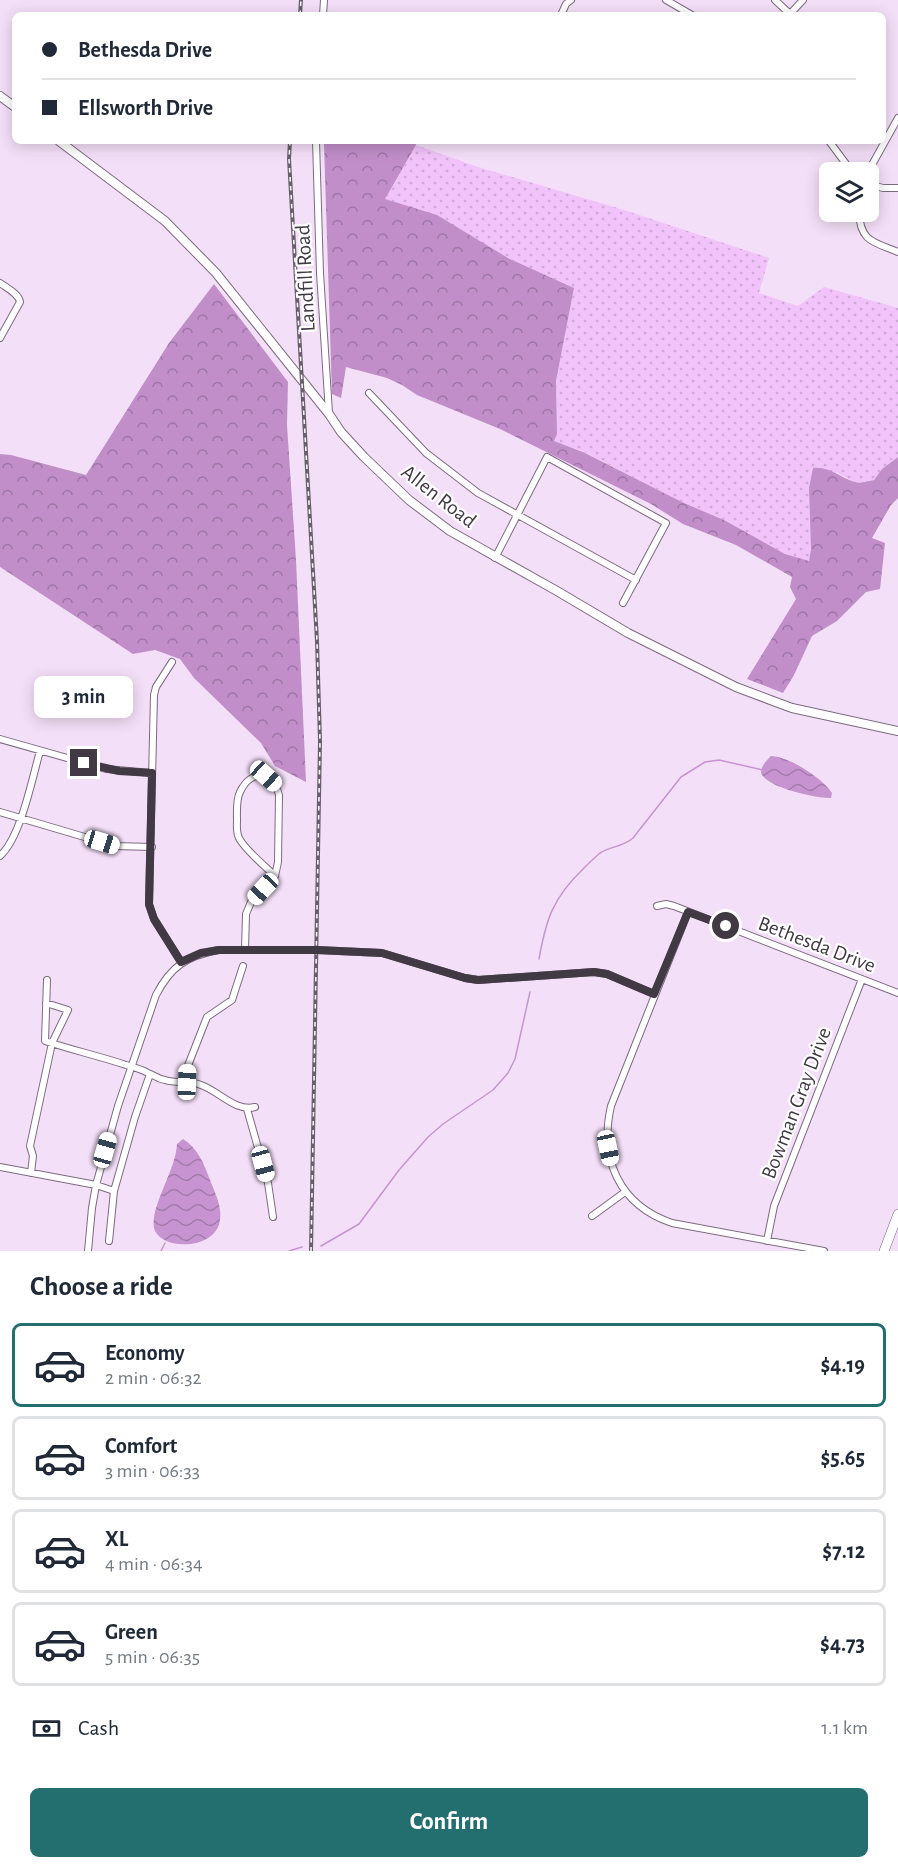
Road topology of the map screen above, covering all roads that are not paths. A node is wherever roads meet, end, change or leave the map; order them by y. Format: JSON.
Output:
{"nodes":[{"id":1,"x":571,"y":0,"type":"edge"},
{"id":2,"x":666,"y":0,"type":"edge"},
{"id":3,"x":682,"y":0,"type":"edge"},
{"id":4,"x":775,"y":0,"type":"edge"},
{"id":5,"x":803,"y":0,"type":"edge"},
{"id":6,"x":678,"y":7,"type":"junction"},
{"id":7,"x":562,"y":12,"type":"edge"},
{"id":8,"x":687,"y":12,"type":"edge"},
{"id":9,"x":788,"y":12,"type":"edge"},
{"id":10,"x":792,"y":12,"type":"edge"},
{"id":11,"x":898,"y":118,"type":"edge"},
{"id":12,"x":886,"y":140,"type":"edge"},
{"id":13,"x":63,"y":144,"type":"edge"},
{"id":14,"x":315,"y":144,"type":"edge"},
{"id":15,"x":831,"y":144,"type":"edge"},
{"id":16,"x":884,"y":144,"type":"edge"},
{"id":17,"x":845,"y":162,"type":"edge"},
{"id":18,"x":874,"y":162,"type":"edge"},
{"id":19,"x":879,"y":187,"type":"edge"},
{"id":20,"x":898,"y":188,"type":"edge"},
{"id":21,"x":859,"y":222,"type":"edge"},
{"id":22,"x":898,"y":252,"type":"edge"},
{"id":23,"x":0,"y":283,"type":"edge"},
{"id":24,"x":0,"y":338,"type":"edge"},
{"id":25,"x":369,"y":393,"type":"dead end"},
{"id":26,"x":329,"y":414,"type":"junction"},
{"id":27,"x":517,"y":516,"type":"junction"},
{"id":28,"x":495,"y":558,"type":"junction"},
{"id":29,"x":636,"y":580,"type":"junction"},
{"id":30,"x":623,"y":603,"type":"dead end"},
{"id":31,"x":172,"y":662,"type":"dead end"},
{"id":32,"x":898,"y":731,"type":"edge"},
{"id":33,"x":0,"y":739,"type":"edge"},
{"id":34,"x":40,"y":750,"type":"junction"},
{"id":35,"x":152,"y":773,"type":"junction"},
{"id":36,"x":0,"y":812,"type":"edge"},
{"id":37,"x":21,"y":818,"type":"junction"},
{"id":38,"x":152,"y":847,"type":"junction"},
{"id":39,"x":0,"y":856,"type":"edge"},
{"id":40,"x":275,"y":876,"type":"junction"},
{"id":41,"x":657,"y":906,"type":"dead end"},
{"id":42,"x":688,"y":912,"type":"junction"},
{"id":43,"x":244,"y":950,"type":"junction"},
{"id":44,"x":181,"y":962,"type":"junction"},
{"id":45,"x":243,"y":966,"type":"dead end"},
{"id":46,"x":862,"y":979,"type":"junction"},
{"id":47,"x":47,"y":980,"type":"dead end"},
{"id":48,"x":898,"y":993,"type":"edge"},
{"id":49,"x":654,"y":994,"type":"junction"},
{"id":50,"x":46,"y":1003,"type":"junction"},
{"id":51,"x":52,"y":1043,"type":"junction"},
{"id":52,"x":131,"y":1067,"type":"junction"},
{"id":53,"x":150,"y":1074,"type":"junction"},
{"id":54,"x":187,"y":1082,"type":"junction"},
{"id":55,"x":255,"y":1107,"type":"dead end"},
{"id":56,"x":248,"y":1109,"type":"junction"},
{"id":57,"x":0,"y":1167,"type":"edge"},
{"id":58,"x":31,"y":1173,"type":"junction"},
{"id":59,"x":96,"y":1185,"type":"junction"},
{"id":60,"x":114,"y":1191,"type":"junction"},
{"id":61,"x":625,"y":1192,"type":"junction"},
{"id":62,"x":898,"y":1214,"type":"edge"},
{"id":63,"x":592,"y":1216,"type":"dead end"},
{"id":64,"x":273,"y":1217,"type":"dead end"},
{"id":65,"x":109,"y":1241,"type":"dead end"},
{"id":66,"x":767,"y":1241,"type":"junction"},
{"id":67,"x":88,"y":1251,"type":"edge"},
{"id":68,"x":824,"y":1251,"type":"edge"},
{"id":69,"x":884,"y":1251,"type":"edge"}],
"edges":[{"from":1,"to":7,"type":"street"},
{"from":2,"to":6,"type":"street"},
{"from":3,"to":6,"type":"street"},
{"from":4,"to":9,"type":"street"},
{"from":5,"to":10,"type":"street"},
{"from":6,"to":8,"type":"street"},
{"from":11,"to":12,"type":"street"},
{"from":13,"to":26,"type":"main road","name":"Allen Road"},
{"from":14,"to":26,"type":"street","name":"Landfill Road"},
{"from":15,"to":17,"type":"street"},
{"from":16,"to":18,"type":"street"},
{"from":19,"to":20,"type":"street"},
{"from":21,"to":22,"type":"street"},
{"from":23,"to":24,"type":"street"},
{"from":25,"to":27,"type":"street"},
{"from":26,"to":28,"type":"main road","name":"Allen Road"},
{"from":27,"to":28,"type":"street"},
{"from":27,"to":29,"type":"street"},
{"from":27,"to":29,"type":"street"},
{"from":28,"to":32,"type":"main road","name":"Allen Road"},
{"from":29,"to":30,"type":"street"},
{"from":31,"to":35,"type":"street"},
{"from":33,"to":34,"type":"street"},
{"from":34,"to":35,"type":"street"},
{"from":34,"to":37,"type":"street"},
{"from":35,"to":38,"type":"street"},
{"from":36,"to":37,"type":"street"},
{"from":37,"to":38,"type":"street"},
{"from":37,"to":39,"type":"street"},
{"from":38,"to":44,"type":"street"},
{"from":40,"to":40,"type":"street"},
{"from":40,"to":43,"type":"street"},
{"from":41,"to":42,"type":"street","name":"Bethesda Drive"},
{"from":42,"to":46,"type":"street","name":"Bethesda Drive"},
{"from":42,"to":49,"type":"street"},
{"from":43,"to":44,"type":"street"},
{"from":43,"to":49,"type":"street"},
{"from":44,"to":52,"type":"street"},
{"from":45,"to":54,"type":"street"},
{"from":46,"to":48,"type":"street","name":"Bethesda Drive"},
{"from":46,"to":66,"type":"street","name":"Bowman Gray Drive"},
{"from":47,"to":50,"type":"street"},
{"from":49,"to":61,"type":"street"},
{"from":50,"to":51,"type":"street"},
{"from":50,"to":51,"type":"street"},
{"from":51,"to":52,"type":"street"},
{"from":51,"to":58,"type":"street"},
{"from":52,"to":53,"type":"street"},
{"from":52,"to":59,"type":"street"},
{"from":53,"to":54,"type":"street"},
{"from":53,"to":60,"type":"street"},
{"from":54,"to":56,"type":"street"},
{"from":55,"to":56,"type":"street"},
{"from":56,"to":64,"type":"street"},
{"from":57,"to":58,"type":"street"},
{"from":58,"to":59,"type":"street"},
{"from":59,"to":60,"type":"street"},
{"from":59,"to":67,"type":"street"},
{"from":60,"to":65,"type":"street"},
{"from":61,"to":63,"type":"street"},
{"from":61,"to":66,"type":"street"},
{"from":62,"to":69,"type":"main road"},
{"from":66,"to":68,"type":"street"}]}
